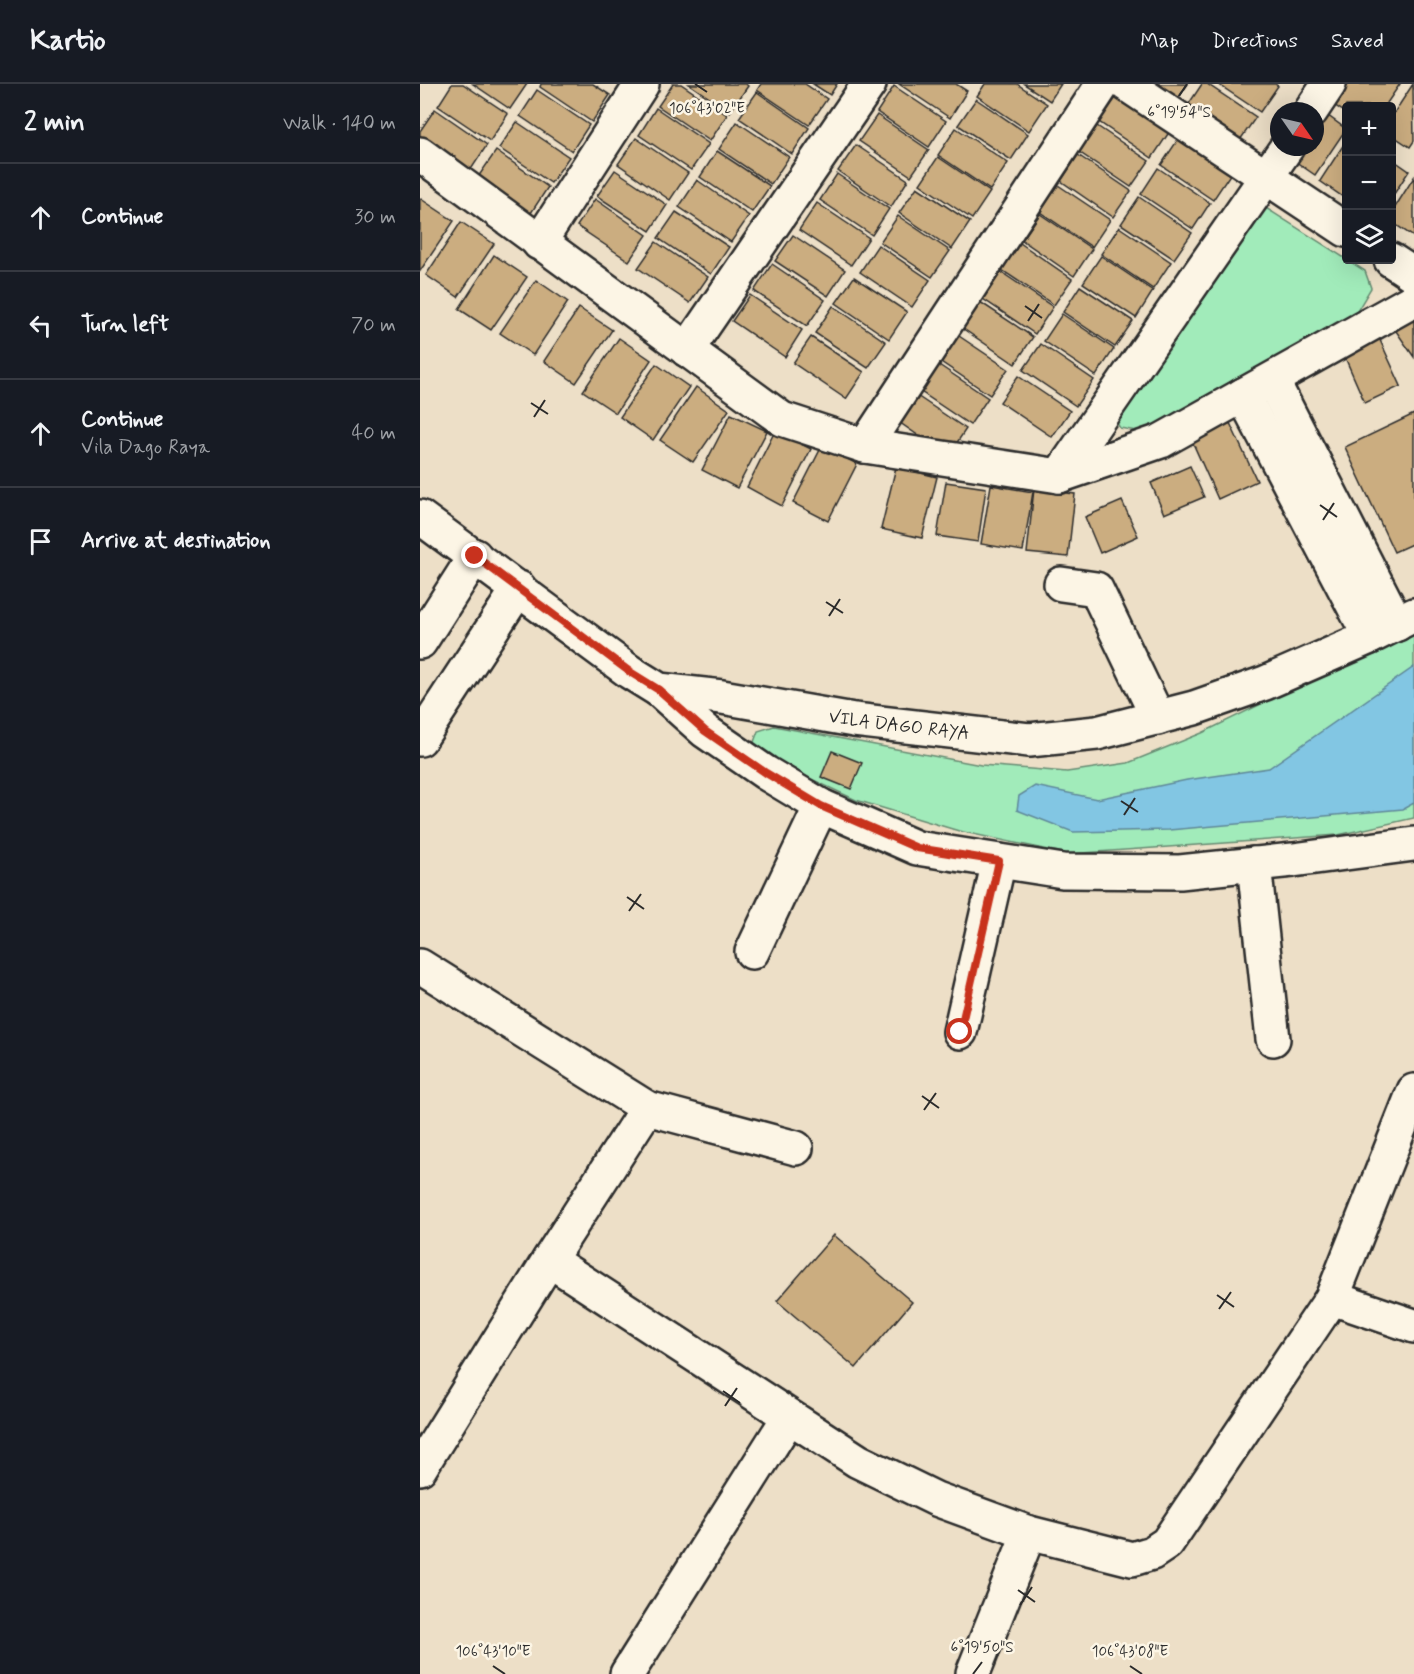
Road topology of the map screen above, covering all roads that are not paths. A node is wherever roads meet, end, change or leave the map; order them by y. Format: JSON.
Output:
{"nodes":[{"id":1,"x":642,"y":84,"type":"edge"},
{"id":2,"x":869,"y":84,"type":"edge"},
{"id":3,"x":1103,"y":84,"type":"edge"},
{"id":4,"x":1126,"y":84,"type":"edge"},
{"id":5,"x":1329,"y":84,"type":"edge"},
{"id":6,"x":1317,"y":102,"type":"edge"},
{"id":7,"x":420,"y":154,"type":"edge"},
{"id":8,"x":1281,"y":156,"type":"edge"},
{"id":9,"x":1267,"y":177,"type":"junction"},
{"id":10,"x":1342,"y":227,"type":"edge"},
{"id":11,"x":538,"y":243,"type":"junction"},
{"id":12,"x":1396,"y":263,"type":"edge"},
{"id":13,"x":1414,"y":275,"type":"edge"},
{"id":14,"x":1414,"y":300,"type":"edge"},
{"id":15,"x":687,"y":350,"type":"junction"},
{"id":16,"x":1272,"y":380,"type":"junction"},
{"id":17,"x":1243,"y":395,"type":"junction"},
{"id":18,"x":865,"y":446,"type":"junction"},
{"id":19,"x":1059,"y":476,"type":"junction"},
{"id":20,"x":420,"y":516,"type":"edge"},
{"id":21,"x":1347,"y":525,"type":"junction"},
{"id":22,"x":1318,"y":541,"type":"junction"},
{"id":23,"x":475,"y":556,"type":"junction"},
{"id":24,"x":1061,"y":584,"type":"dead end"},
{"id":25,"x":519,"y":588,"type":"junction"},
{"id":26,"x":1394,"y":625,"type":"edge"},
{"id":27,"x":420,"y":642,"type":"edge"},
{"id":28,"x":659,"y":690,"type":"junction"},
{"id":29,"x":1158,"y":718,"type":"junction"},
{"id":30,"x":420,"y":739,"type":"edge"},
{"id":31,"x":821,"y":806,"type":"junction"},
{"id":32,"x":1414,"y":844,"type":"edge"},
{"id":33,"x":999,"y":861,"type":"junction"},
{"id":34,"x":1254,"y":864,"type":"junction"},
{"id":35,"x":752,"y":952,"type":"dead end"},
{"id":36,"x":420,"y":966,"type":"edge"},
{"id":37,"x":960,"y":1032,"type":"dead end"},
{"id":38,"x":1273,"y":1039,"type":"dead end"},
{"id":39,"x":1414,"y":1091,"type":"edge"},
{"id":40,"x":647,"y":1108,"type":"junction"},
{"id":41,"x":796,"y":1148,"type":"dead end"},
{"id":42,"x":549,"y":1260,"type":"junction"},
{"id":43,"x":1332,"y":1298,"type":"junction"},
{"id":44,"x":1414,"y":1326,"type":"edge"},
{"id":45,"x":789,"y":1417,"type":"junction"},
{"id":46,"x":420,"y":1468,"type":"edge"},
{"id":47,"x":1029,"y":1533,"type":"junction"},
{"id":48,"x":973,"y":1672,"type":"dead end"},
{"id":49,"x":627,"y":1674,"type":"edge"}],
"edges":[{"from":1,"to":11,"type":"street"},
{"from":2,"to":15,"type":"street"},
{"from":3,"to":18,"type":"street"},
{"from":4,"to":9,"type":"street"},
{"from":5,"to":6,"type":"street"},
{"from":7,"to":11,"type":"street"},
{"from":8,"to":9,"type":"street"},
{"from":9,"to":10,"type":"street"},
{"from":9,"to":19,"type":"street"},
{"from":11,"to":15,"type":"street"},
{"from":12,"to":13,"type":"street"},
{"from":14,"to":16,"type":"street"},
{"from":15,"to":18,"type":"street"},
{"from":16,"to":17,"type":"street"},
{"from":16,"to":21,"type":"street"},
{"from":17,"to":19,"type":"street"},
{"from":17,"to":22,"type":"street"},
{"from":18,"to":19,"type":"street"},
{"from":20,"to":23,"type":"street","name":"VILA DAGO RAYA"},
{"from":21,"to":22,"type":"street"},
{"from":21,"to":26,"type":"street"},
{"from":22,"to":26,"type":"street"},
{"from":23,"to":25,"type":"street","name":"VILA DAGO RAYA"},
{"from":23,"to":27,"type":"street"},
{"from":24,"to":29,"type":"street"},
{"from":25,"to":28,"type":"street","name":"VILA DAGO RAYA"},
{"from":25,"to":30,"type":"street"},
{"from":26,"to":29,"type":"street","name":"VILA DAGO RAYA"},
{"from":28,"to":29,"type":"street","name":"VILA DAGO RAYA"},
{"from":28,"to":31,"type":"street"},
{"from":31,"to":33,"type":"street"},
{"from":31,"to":35,"type":"street"},
{"from":32,"to":34,"type":"street"},
{"from":33,"to":34,"type":"street"},
{"from":33,"to":37,"type":"street"},
{"from":34,"to":38,"type":"street"},
{"from":36,"to":40,"type":"street"},
{"from":39,"to":43,"type":"street"},
{"from":40,"to":41,"type":"street"},
{"from":40,"to":42,"type":"street"},
{"from":42,"to":45,"type":"street"},
{"from":42,"to":46,"type":"street"},
{"from":43,"to":44,"type":"street"},
{"from":43,"to":47,"type":"street"},
{"from":45,"to":47,"type":"street"},
{"from":45,"to":49,"type":"street"},
{"from":47,"to":48,"type":"street"}]}
